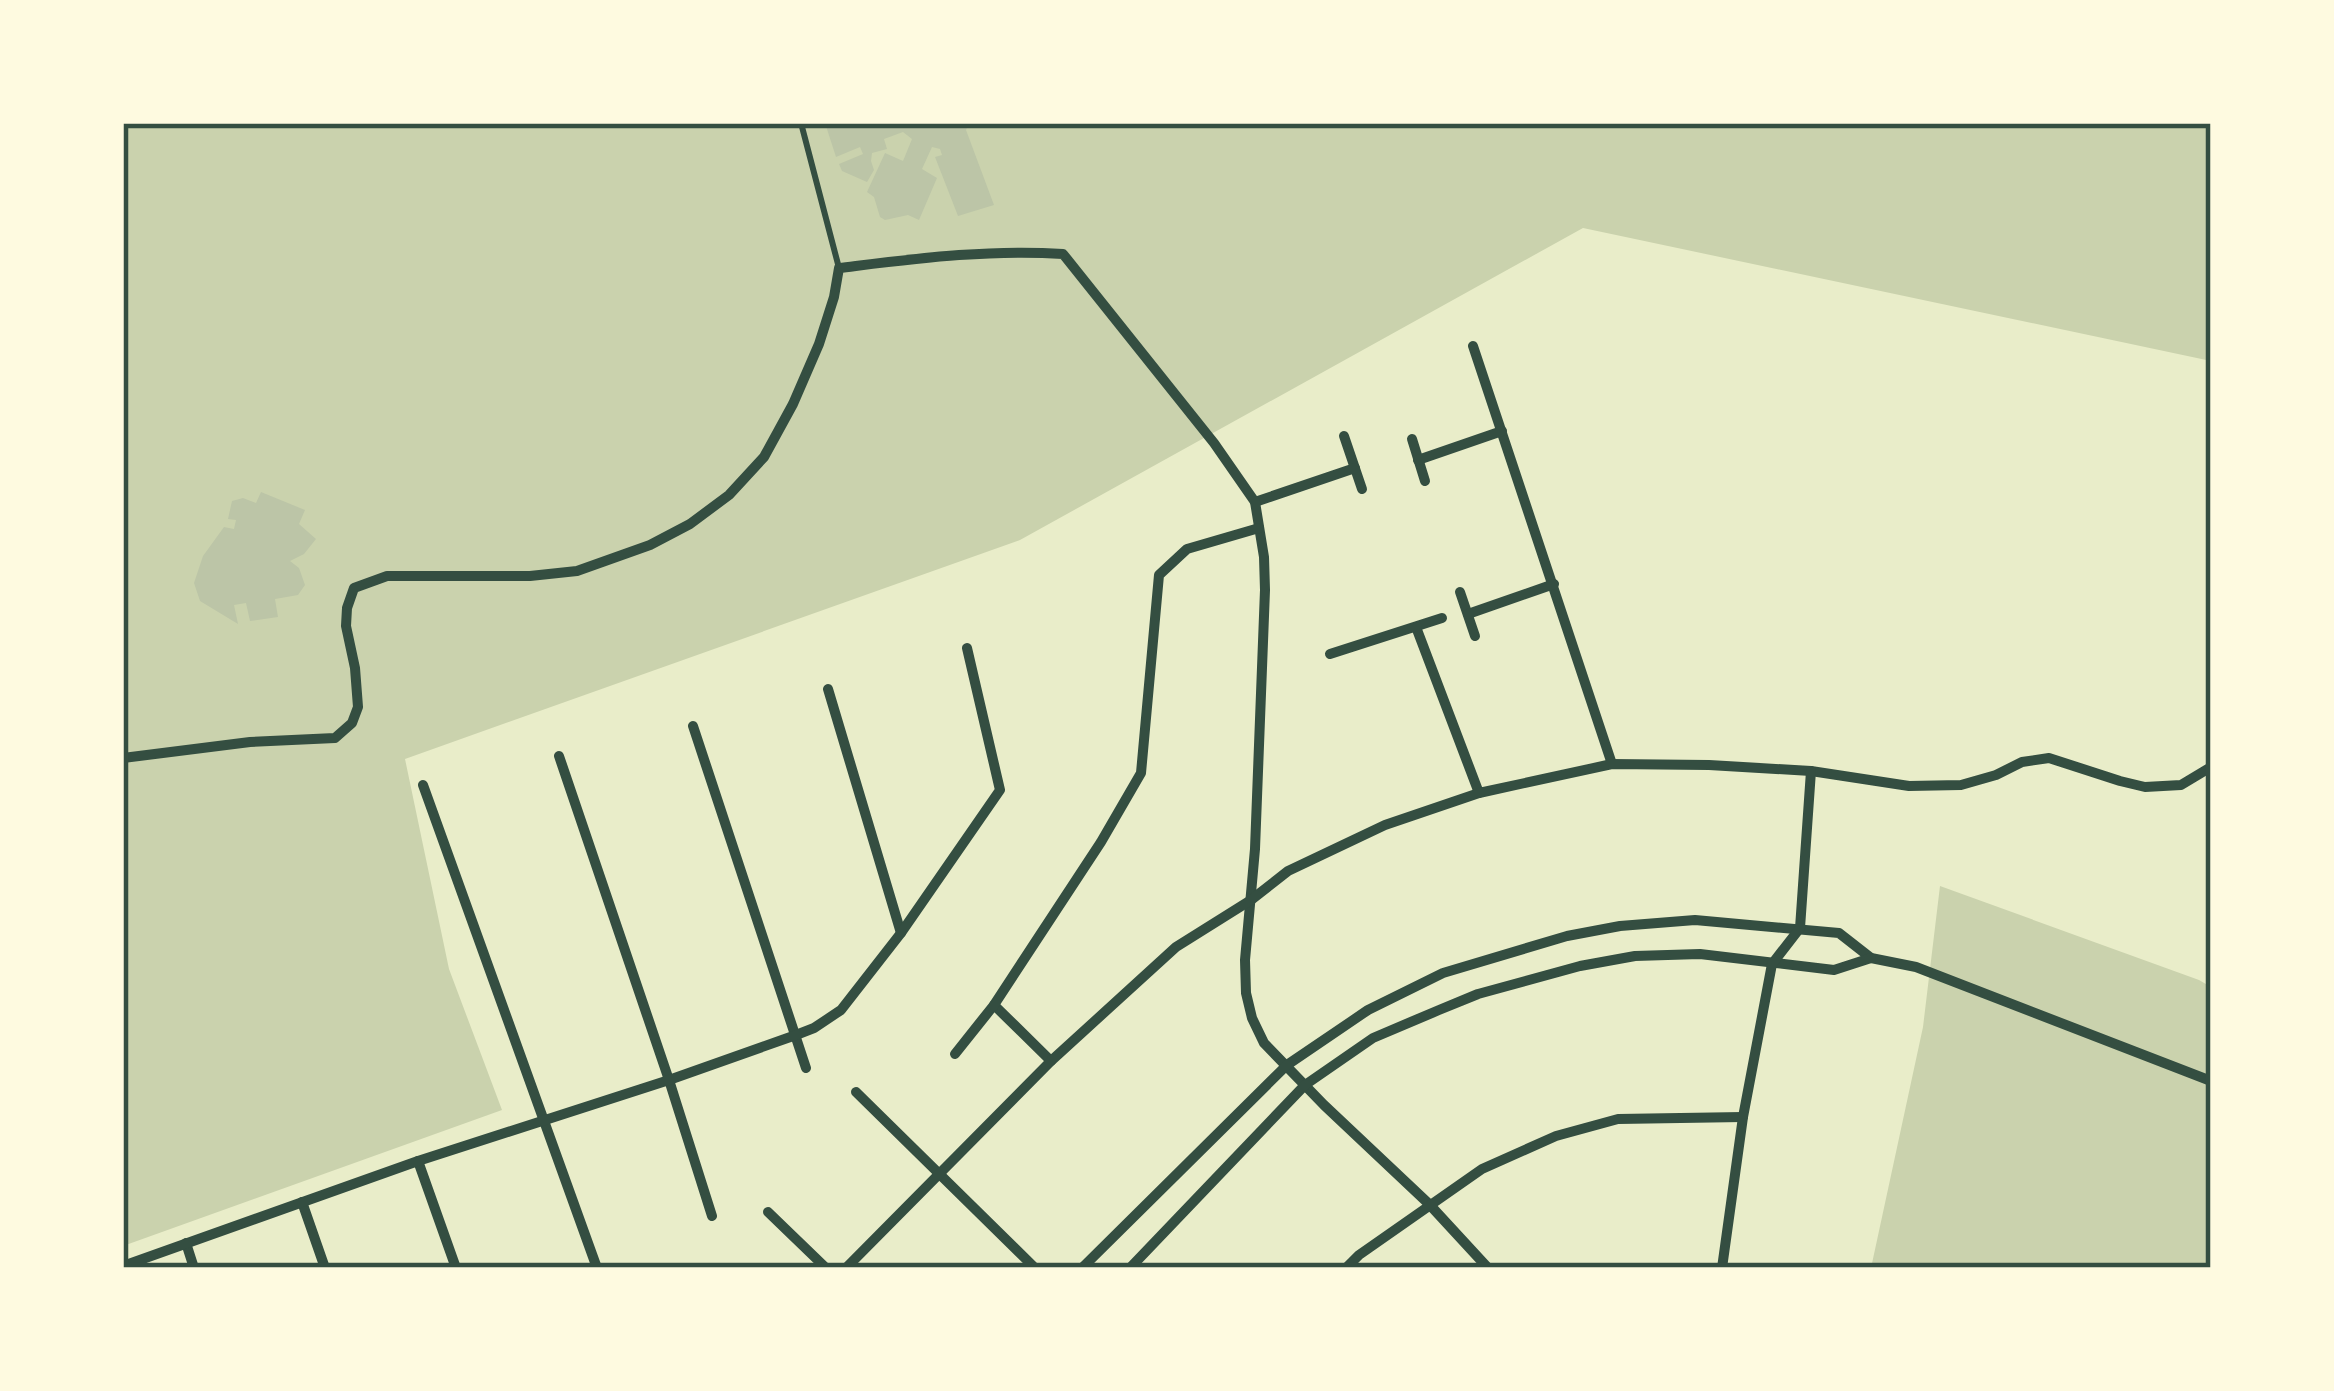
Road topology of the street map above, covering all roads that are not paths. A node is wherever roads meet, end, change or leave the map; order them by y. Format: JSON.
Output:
{"nodes":[{"id":1,"x":802,"y":123,"type":"edge"},
{"id":2,"x":839,"y":268,"type":"junction"},
{"id":3,"x":1473,"y":346,"type":"dead end"},
{"id":4,"x":1502,"y":431,"type":"junction"},
{"id":5,"x":1344,"y":436,"type":"dead end"},
{"id":6,"x":1412,"y":439,"type":"dead end"},
{"id":7,"x":1418,"y":460,"type":"junction"},
{"id":8,"x":1355,"y":469,"type":"junction"},
{"id":9,"x":1425,"y":481,"type":"dead end"},
{"id":10,"x":1362,"y":488,"type":"dead end"},
{"id":11,"x":1255,"y":502,"type":"junction"},
{"id":12,"x":1259,"y":528,"type":"junction"},
{"id":13,"x":1554,"y":584,"type":"junction"},
{"id":14,"x":1460,"y":592,"type":"dead end"},
{"id":15,"x":1468,"y":614,"type":"junction"},
{"id":16,"x":1442,"y":618,"type":"dead end"},
{"id":17,"x":1416,"y":627,"type":"junction"},
{"id":18,"x":1475,"y":636,"type":"dead end"},
{"id":19,"x":967,"y":648,"type":"dead end"},
{"id":20,"x":1330,"y":654,"type":"dead end"},
{"id":21,"x":828,"y":688,"type":"dead end"},
{"id":22,"x":693,"y":726,"type":"dead end"},
{"id":23,"x":559,"y":756,"type":"dead end"},
{"id":24,"x":123,"y":758,"type":"edge"},
{"id":25,"x":1612,"y":764,"type":"junction"},
{"id":26,"x":2211,"y":767,"type":"edge"},
{"id":27,"x":1811,"y":771,"type":"junction"},
{"id":28,"x":423,"y":785,"type":"dead end"},
{"id":29,"x":1479,"y":794,"type":"junction"},
{"id":30,"x":1251,"y":900,"type":"junction"},
{"id":31,"x":1800,"y":928,"type":"junction"},
{"id":32,"x":901,"y":933,"type":"junction"},
{"id":33,"x":1871,"y":958,"type":"junction"},
{"id":34,"x":1772,"y":964,"type":"junction"},
{"id":35,"x":994,"y":1005,"type":"junction"},
{"id":36,"x":796,"y":1035,"type":"junction"},
{"id":37,"x":955,"y":1054,"type":"dead end"},
{"id":38,"x":1051,"y":1061,"type":"junction"},
{"id":39,"x":1287,"y":1066,"type":"junction"},
{"id":40,"x":806,"y":1068,"type":"dead end"},
{"id":41,"x":669,"y":1080,"type":"junction"},
{"id":42,"x":2211,"y":1082,"type":"edge"},
{"id":43,"x":1305,"y":1085,"type":"junction"},
{"id":44,"x":856,"y":1092,"type":"dead end"},
{"id":45,"x":1743,"y":1117,"type":"junction"},
{"id":46,"x":545,"y":1119,"type":"junction"},
{"id":47,"x":418,"y":1161,"type":"junction"},
{"id":48,"x":939,"y":1174,"type":"junction"},
{"id":49,"x":302,"y":1202,"type":"junction"},
{"id":50,"x":1429,"y":1204,"type":"junction"},
{"id":51,"x":768,"y":1212,"type":"dead end"},
{"id":52,"x":712,"y":1216,"type":"dead end"},
{"id":53,"x":186,"y":1243,"type":"junction"},
{"id":54,"x":123,"y":1266,"type":"edge"},
{"id":55,"x":194,"y":1268,"type":"edge"},
{"id":56,"x":325,"y":1268,"type":"edge"},
{"id":57,"x":456,"y":1268,"type":"edge"},
{"id":58,"x":597,"y":1268,"type":"edge"},
{"id":59,"x":826,"y":1268,"type":"edge"},
{"id":60,"x":846,"y":1268,"type":"edge"},
{"id":61,"x":1035,"y":1268,"type":"edge"},
{"id":62,"x":1082,"y":1268,"type":"edge"},
{"id":63,"x":1130,"y":1268,"type":"edge"},
{"id":64,"x":1346,"y":1268,"type":"edge"},
{"id":65,"x":1489,"y":1268,"type":"edge"},
{"id":66,"x":1721,"y":1268,"type":"edge"}],
"edges":[{"from":1,"to":2,"type":"lane"},
{"from":2,"to":11,"type":"street"},
{"from":2,"to":24,"type":"street"},
{"from":3,"to":4,"type":"street"},
{"from":4,"to":7,"type":"street"},
{"from":4,"to":13,"type":"street"},
{"from":5,"to":8,"type":"street"},
{"from":6,"to":7,"type":"street"},
{"from":7,"to":9,"type":"street"},
{"from":8,"to":10,"type":"street"},
{"from":8,"to":11,"type":"street"},
{"from":11,"to":12,"type":"street"},
{"from":12,"to":30,"type":"street"},
{"from":12,"to":35,"type":"street"},
{"from":13,"to":15,"type":"street"},
{"from":13,"to":25,"type":"street"},
{"from":14,"to":15,"type":"street"},
{"from":15,"to":18,"type":"street"},
{"from":16,"to":17,"type":"street"},
{"from":17,"to":20,"type":"street"},
{"from":17,"to":29,"type":"street"},
{"from":19,"to":32,"type":"street"},
{"from":21,"to":32,"type":"street"},
{"from":22,"to":36,"type":"street"},
{"from":23,"to":41,"type":"street"},
{"from":25,"to":27,"type":"street"},
{"from":25,"to":29,"type":"street"},
{"from":26,"to":27,"type":"street"},
{"from":27,"to":31,"type":"street"},
{"from":28,"to":46,"type":"street"},
{"from":29,"to":30,"type":"street"},
{"from":30,"to":38,"type":"street"},
{"from":30,"to":39,"type":"street"},
{"from":31,"to":33,"type":"street"},
{"from":31,"to":34,"type":"street"},
{"from":31,"to":39,"type":"street"},
{"from":32,"to":36,"type":"street"},
{"from":33,"to":34,"type":"street"},
{"from":33,"to":42,"type":"street"},
{"from":34,"to":43,"type":"street"},
{"from":34,"to":45,"type":"street"},
{"from":35,"to":37,"type":"street"},
{"from":35,"to":38,"type":"street"},
{"from":36,"to":40,"type":"street"},
{"from":36,"to":41,"type":"street"},
{"from":38,"to":48,"type":"street"},
{"from":39,"to":43,"type":"street"},
{"from":39,"to":62,"type":"street"},
{"from":41,"to":46,"type":"street"},
{"from":41,"to":52,"type":"street"},
{"from":43,"to":50,"type":"street"},
{"from":43,"to":63,"type":"street"},
{"from":44,"to":48,"type":"street"},
{"from":45,"to":50,"type":"street"},
{"from":45,"to":66,"type":"street"},
{"from":46,"to":47,"type":"street"},
{"from":46,"to":58,"type":"street"},
{"from":47,"to":49,"type":"street"},
{"from":47,"to":57,"type":"street"},
{"from":48,"to":60,"type":"street"},
{"from":48,"to":61,"type":"street"},
{"from":49,"to":53,"type":"street"},
{"from":49,"to":56,"type":"street"},
{"from":50,"to":64,"type":"street"},
{"from":50,"to":65,"type":"street"},
{"from":51,"to":59,"type":"street"},
{"from":53,"to":54,"type":"street"},
{"from":53,"to":55,"type":"street"}]}
